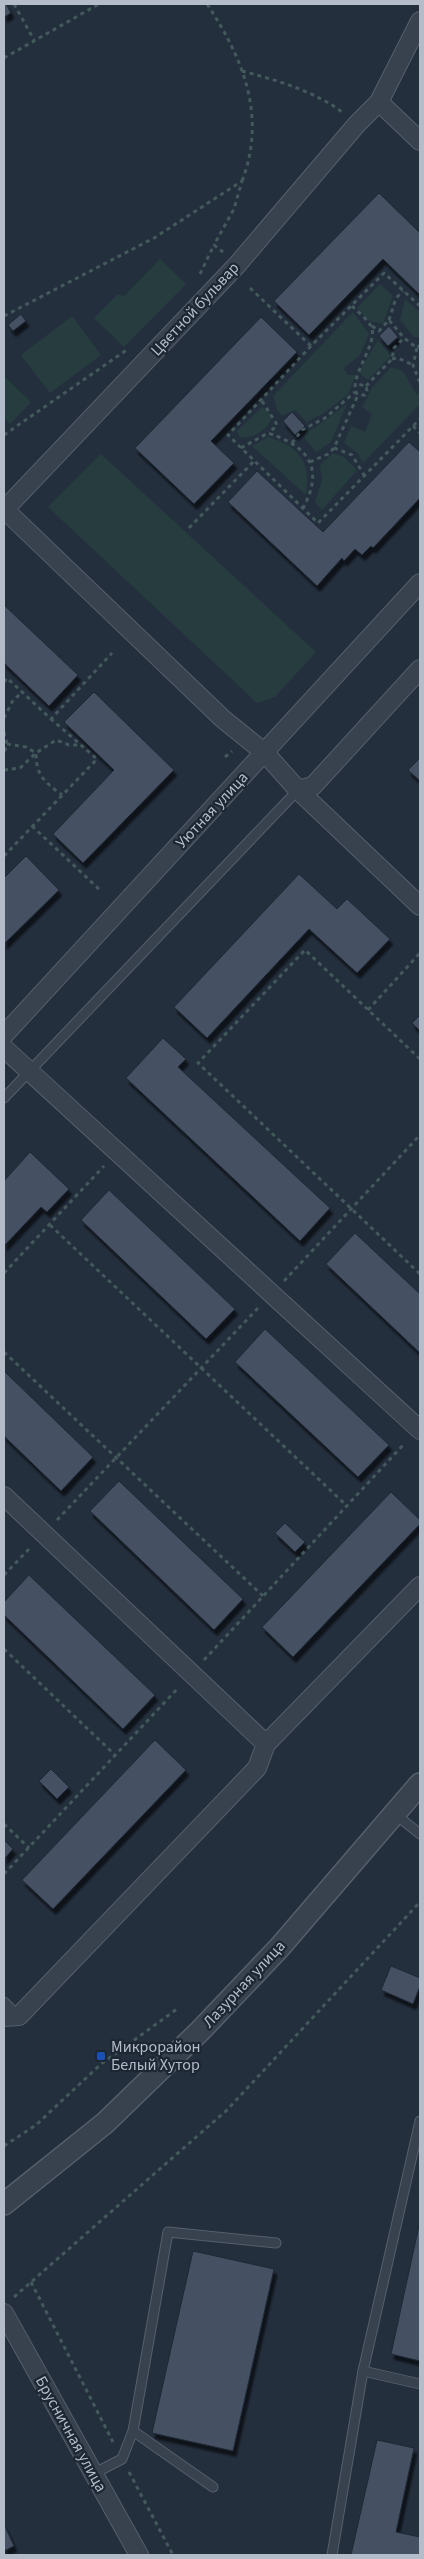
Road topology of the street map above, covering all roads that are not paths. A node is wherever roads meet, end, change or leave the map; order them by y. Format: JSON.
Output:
{"nodes":[{"id":1,"x":420,"y":21,"type":"edge"},
{"id":2,"x":379,"y":102,"type":"junction"},
{"id":3,"x":420,"y":141,"type":"edge"},
{"id":4,"x":4,"y":510,"type":"edge"},
{"id":5,"x":420,"y":583,"type":"edge"},
{"id":6,"x":420,"y":669,"type":"edge"},
{"id":7,"x":265,"y":753,"type":"junction"},
{"id":8,"x":298,"y":790,"type":"junction"},
{"id":9,"x":420,"y":906,"type":"edge"},
{"id":10,"x":4,"y":1035,"type":"edge"},
{"id":11,"x":4,"y":1048,"type":"edge"},
{"id":12,"x":29,"y":1071,"type":"junction"},
{"id":13,"x":4,"y":1098,"type":"edge"},
{"id":14,"x":419,"y":1429,"type":"edge"},
{"id":15,"x":4,"y":1496,"type":"edge"},
{"id":16,"x":420,"y":1586,"type":"edge"},
{"id":17,"x":266,"y":1744,"type":"junction"},
{"id":18,"x":420,"y":1784,"type":"edge"},
{"id":19,"x":394,"y":1814,"type":"junction"},
{"id":20,"x":420,"y":1834,"type":"edge"},
{"id":21,"x":4,"y":2002,"type":"edge"},
{"id":22,"x":11,"y":2017,"type":"edge"},
{"id":23,"x":420,"y":2122,"type":"edge"},
{"id":24,"x":4,"y":2204,"type":"edge"},
{"id":25,"x":276,"y":2242,"type":"dead end"},
{"id":26,"x":7,"y":2307,"type":"edge"},
{"id":27,"x":363,"y":2372,"type":"junction"},
{"id":28,"x":420,"y":2384,"type":"edge"},
{"id":29,"x":133,"y":2431,"type":"junction"},
{"id":30,"x":93,"y":2474,"type":"junction"},
{"id":31,"x":213,"y":2487,"type":"dead end"},
{"id":32,"x":139,"y":2555,"type":"edge"},
{"id":33,"x":332,"y":2555,"type":"edge"}],
"edges":[{"from":1,"to":2,"type":"street","name":"Цветной бульвар"},
{"from":2,"to":3,"type":"street"},
{"from":2,"to":4,"type":"street","name":"Цветной бульвар"},
{"from":4,"to":7,"type":"street"},
{"from":5,"to":7,"type":"street","name":"Уютная улица"},
{"from":6,"to":8,"type":"street"},
{"from":7,"to":8,"type":"street"},
{"from":7,"to":10,"type":"street","name":"Уютная улица"},
{"from":8,"to":9,"type":"street"},
{"from":8,"to":12,"type":"lane"},
{"from":11,"to":12,"type":"street"},
{"from":12,"to":13,"type":"lane"},
{"from":12,"to":14,"type":"street"},
{"from":15,"to":17,"type":"street"},
{"from":16,"to":17,"type":"street"},
{"from":17,"to":22,"type":"street"},
{"from":18,"to":19,"type":"street","name":"Лазурная улица"},
{"from":19,"to":20,"type":"lane"},
{"from":19,"to":24,"type":"street","name":"Лазурная улица"},
{"from":21,"to":22,"type":"lane"},
{"from":23,"to":27,"type":"lane"},
{"from":25,"to":29,"type":"lane"},
{"from":26,"to":30,"type":"street","name":"Брусничная улица"},
{"from":27,"to":28,"type":"lane"},
{"from":27,"to":33,"type":"lane"},
{"from":29,"to":30,"type":"lane"},
{"from":29,"to":31,"type":"lane"},
{"from":30,"to":32,"type":"street","name":"Брусничная улица"}]}
